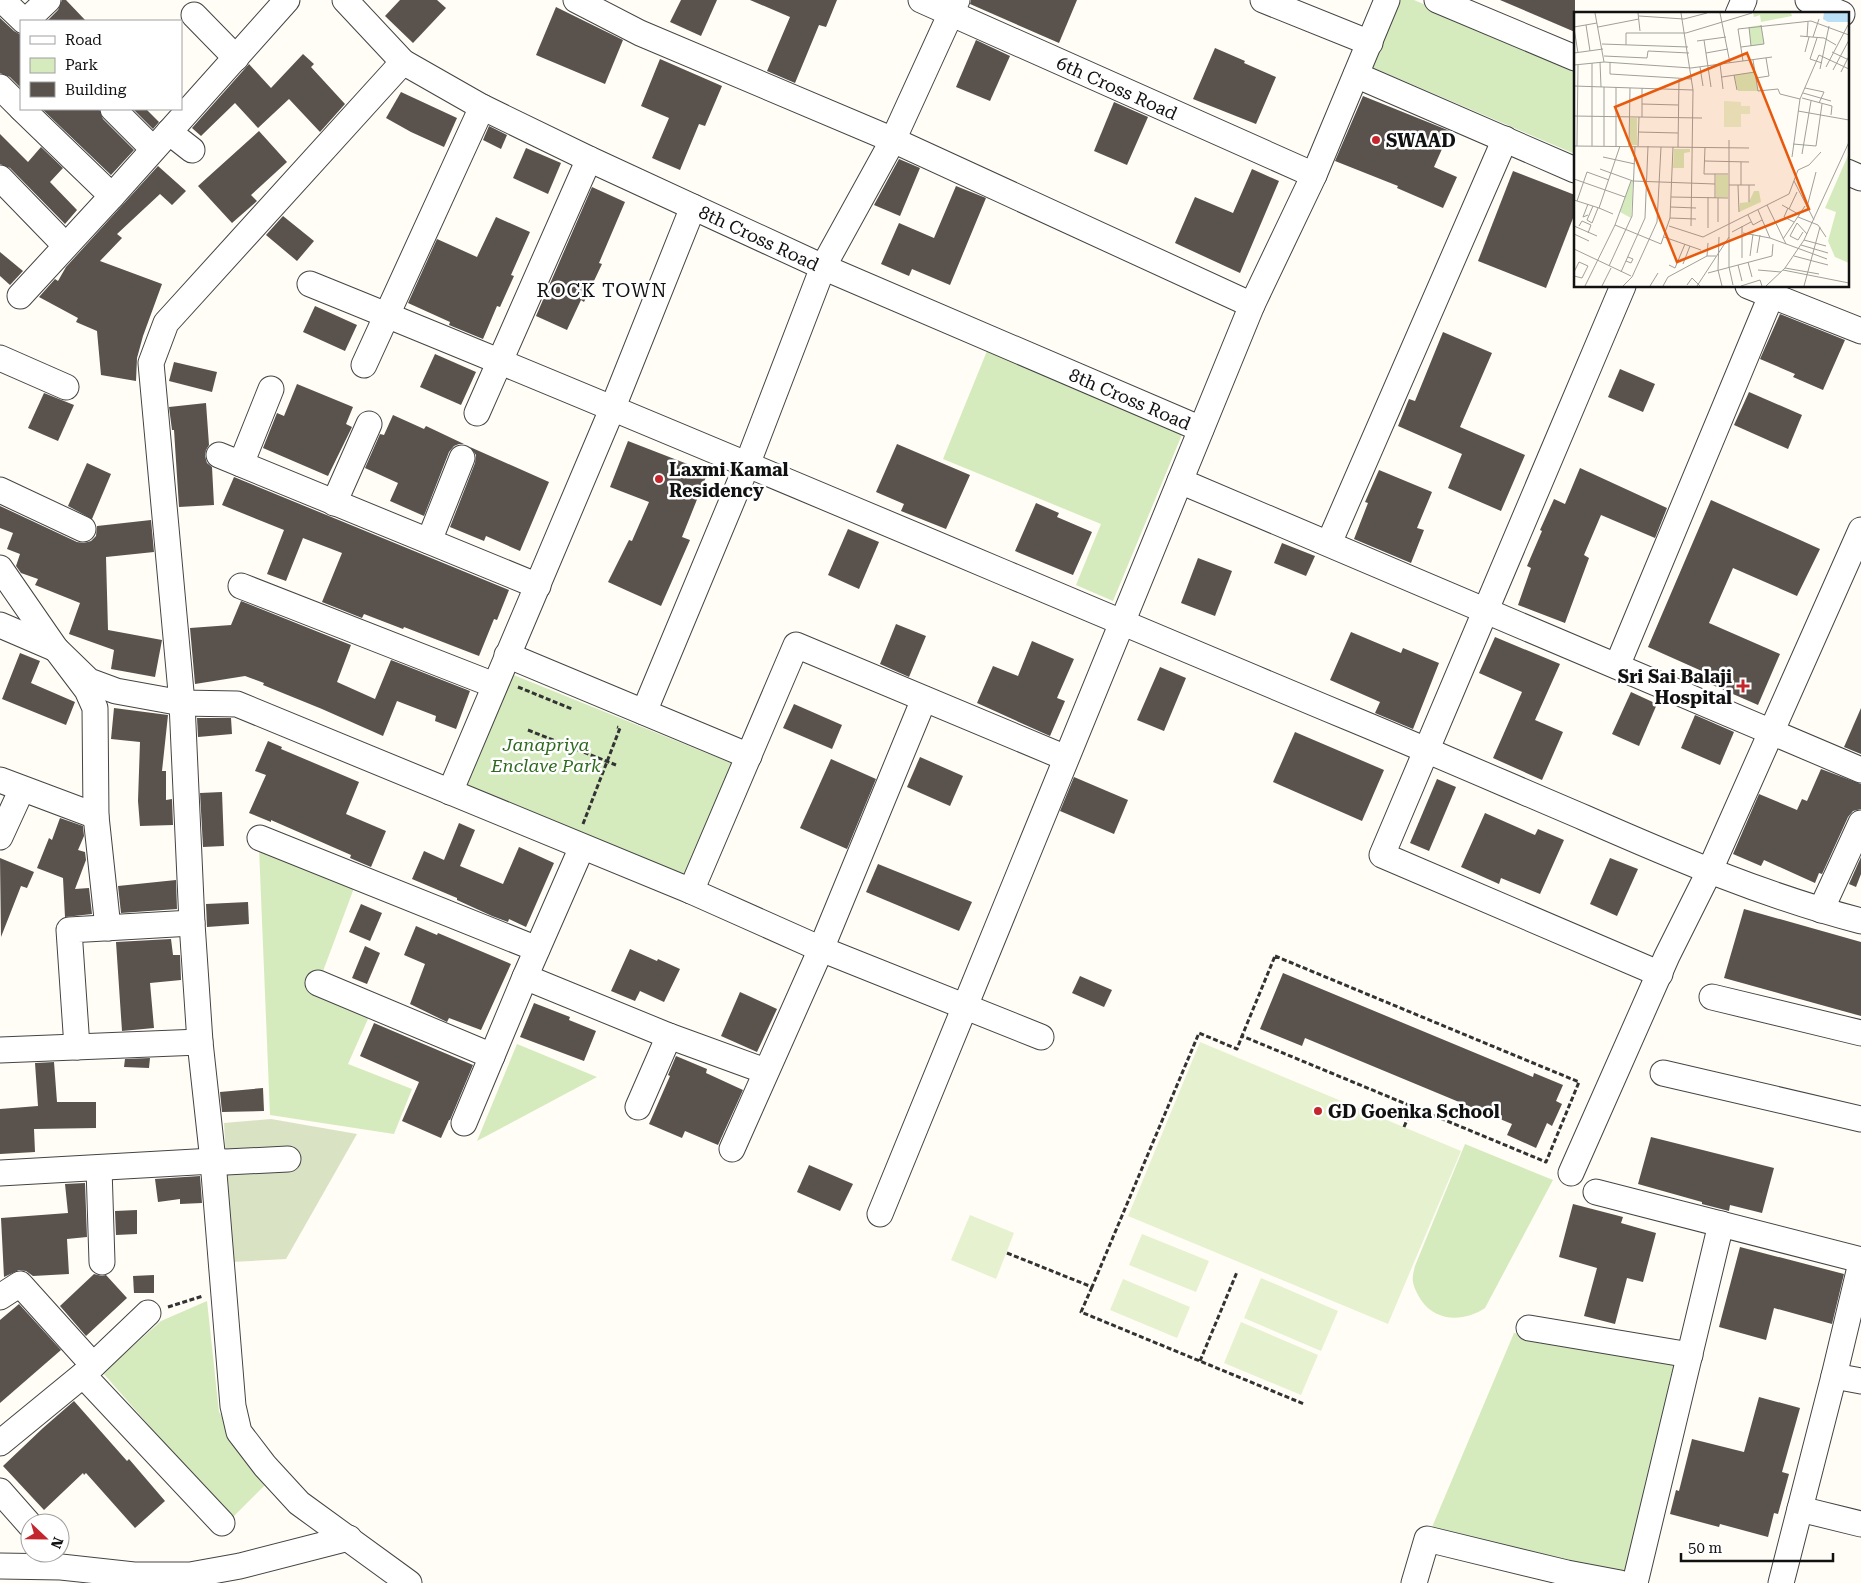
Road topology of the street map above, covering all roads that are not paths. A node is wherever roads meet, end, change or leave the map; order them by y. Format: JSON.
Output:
{"nodes":[{"id":1,"x":2,"y":0,"type":"edge"},
{"id":2,"x":48,"y":0,"type":"edge"},
{"id":3,"x":287,"y":0,"type":"edge"},
{"id":4,"x":345,"y":0,"type":"edge"},
{"id":5,"x":576,"y":0,"type":"edge"},
{"id":6,"x":921,"y":0,"type":"edge"},
{"id":7,"x":1263,"y":0,"type":"edge"},
{"id":8,"x":1387,"y":0,"type":"edge"},
{"id":9,"x":1437,"y":0,"type":"edge"},
{"id":10,"x":1744,"y":0,"type":"edge"},
{"id":11,"x":1808,"y":0,"type":"edge"},
{"id":12,"x":954,"y":7,"type":"edge"},
{"id":13,"x":1739,"y":12,"type":"edge"},
{"id":14,"x":1837,"y":12,"type":"edge"},
{"id":15,"x":194,"y":15,"type":"dead end"},
{"id":16,"x":1848,"y":16,"type":"edge"},
{"id":17,"x":24,"y":20,"type":"edge"},
{"id":18,"x":26,"y":20,"type":"edge"},
{"id":19,"x":1861,"y":21,"type":"edge"},
{"id":20,"x":1370,"y":43,"type":"junction"},
{"id":21,"x":236,"y":58,"type":"junction"},
{"id":22,"x":1574,"y":58,"type":"edge"},
{"id":23,"x":403,"y":62,"type":"junction"},
{"id":24,"x":1356,"y":75,"type":"junction"},
{"id":25,"x":0,"y":87,"type":"edge"},
{"id":26,"x":20,"y":106,"type":"edge"},
{"id":27,"x":482,"y":107,"type":"junction"},
{"id":28,"x":24,"y":110,"type":"edge"},
{"id":29,"x":114,"y":110,"type":"edge"},
{"id":30,"x":161,"y":140,"type":"junction"},
{"id":31,"x":893,"y":140,"type":"junction"},
{"id":32,"x":1505,"y":140,"type":"junction"},
{"id":33,"x":192,"y":150,"type":"dead end"},
{"id":34,"x":588,"y":159,"type":"junction"},
{"id":35,"x":1574,"y":170,"type":"edge"},
{"id":36,"x":1848,"y":172,"type":"edge"},
{"id":37,"x":1314,"y":176,"type":"junction"},
{"id":38,"x":0,"y":178,"type":"edge"},
{"id":39,"x":1861,"y":178,"type":"edge"},
{"id":40,"x":112,"y":196,"type":"junction"},
{"id":41,"x":693,"y":207,"type":"junction"},
{"id":42,"x":65,"y":245,"type":"junction"},
{"id":43,"x":823,"y":267,"type":"junction"},
{"id":44,"x":310,"y":284,"type":"dead end"},
{"id":45,"x":1622,"y":288,"type":"edge"},
{"id":46,"x":1753,"y":288,"type":"edge"},
{"id":47,"x":20,"y":296,"type":"dead end"},
{"id":48,"x":1771,"y":296,"type":"junction"},
{"id":49,"x":1252,"y":305,"type":"junction"},
{"id":50,"x":387,"y":315,"type":"junction"},
{"id":51,"x":1861,"y":331,"type":"edge"},
{"id":52,"x":0,"y":358,"type":"edge"},
{"id":53,"x":500,"y":362,"type":"junction"},
{"id":54,"x":364,"y":365,"type":"dead end"},
{"id":55,"x":66,"y":387,"type":"dead end"},
{"id":56,"x":271,"y":389,"type":"dead end"},
{"id":57,"x":613,"y":407,"type":"junction"},
{"id":58,"x":477,"y":413,"type":"dead end"},
{"id":59,"x":368,"y":424,"type":"dead end"},
{"id":60,"x":1201,"y":429,"type":"junction"},
{"id":61,"x":462,"y":458,"type":"dead end"},
{"id":62,"x":747,"y":465,"type":"junction"},
{"id":63,"x":1180,"y":481,"type":"junction"},
{"id":64,"x":0,"y":490,"type":"edge"},
{"id":65,"x":334,"y":502,"type":"junction"},
{"id":66,"x":83,"y":529,"type":"dead end"},
{"id":67,"x":1861,"y":530,"type":"edge"},
{"id":68,"x":429,"y":541,"type":"junction"},
{"id":69,"x":1329,"y":543,"type":"junction"},
{"id":70,"x":0,"y":568,"type":"edge"},
{"id":71,"x":241,"y":586,"type":"dead end"},
{"id":72,"x":538,"y":586,"type":"junction"},
{"id":73,"x":1484,"y":611,"type":"junction"},
{"id":74,"x":1122,"y":623,"type":"junction"},
{"id":75,"x":0,"y":625,"type":"edge"},
{"id":76,"x":56,"y":649,"type":"junction"},
{"id":77,"x":508,"y":655,"type":"junction"},
{"id":78,"x":1616,"y":666,"type":"junction"},
{"id":79,"x":502,"y":685,"type":"junction"},
{"id":80,"x":924,"y":698,"type":"junction"},
{"id":81,"x":182,"y":704,"type":"junction"},
{"id":82,"x":644,"y":712,"type":"junction"},
{"id":83,"x":1772,"y":731,"type":"junction"},
{"id":84,"x":1427,"y":750,"type":"junction"},
{"id":85,"x":749,"y":756,"type":"junction"},
{"id":86,"x":1066,"y":758,"type":"junction"},
{"id":87,"x":1861,"y":770,"type":"edge"},
{"id":88,"x":11,"y":785,"type":"edge"},
{"id":89,"x":450,"y":792,"type":"junction"},
{"id":90,"x":96,"y":816,"type":"junction"},
{"id":91,"x":1861,"y":823,"type":"edge"},
{"id":92,"x":582,"y":836,"type":"junction"},
{"id":93,"x":0,"y":837,"type":"edge"},
{"id":94,"x":260,"y":838,"type":"dead end"},
{"id":95,"x":1709,"y":872,"type":"junction"},
{"id":96,"x":691,"y":891,"type":"junction"},
{"id":97,"x":1820,"y":910,"type":"junction"},
{"id":98,"x":1861,"y":921,"type":"edge"},
{"id":99,"x":192,"y":923,"type":"junction"},
{"id":100,"x":108,"y":928,"type":"junction"},
{"id":101,"x":537,"y":948,"type":"junction"},
{"id":102,"x":820,"y":949,"type":"junction"},
{"id":103,"x":1660,"y":974,"type":"junction"},
{"id":104,"x":525,"y":977,"type":"junction"},
{"id":105,"x":318,"y":983,"type":"dead end"},
{"id":106,"x":1712,"y":997,"type":"dead end"},
{"id":107,"x":964,"y":1007,"type":"junction"},
{"id":108,"x":1861,"y":1033,"type":"edge"},
{"id":109,"x":669,"y":1036,"type":"junction"},
{"id":110,"x":1041,"y":1037,"type":"dead end"},
{"id":111,"x":200,"y":1042,"type":"junction"},
{"id":112,"x":76,"y":1047,"type":"junction"},
{"id":113,"x":0,"y":1050,"type":"edge"},
{"id":114,"x":492,"y":1056,"type":"junction"},
{"id":115,"x":765,"y":1072,"type":"junction"},
{"id":116,"x":1663,"y":1073,"type":"dead end"},
{"id":117,"x":638,"y":1107,"type":"dead end"},
{"id":118,"x":1861,"y":1119,"type":"edge"},
{"id":119,"x":464,"y":1123,"type":"dead end"},
{"id":120,"x":732,"y":1149,"type":"dead end"},
{"id":121,"x":288,"y":1159,"type":"dead end"},
{"id":122,"x":213,"y":1161,"type":"junction"},
{"id":123,"x":98,"y":1168,"type":"junction"},
{"id":124,"x":1571,"y":1172,"type":"dead end"},
{"id":125,"x":0,"y":1173,"type":"edge"},
{"id":126,"x":1596,"y":1192,"type":"dead end"},
{"id":127,"x":880,"y":1214,"type":"dead end"},
{"id":128,"x":1721,"y":1224,"type":"junction"},
{"id":129,"x":1861,"y":1261,"type":"edge"},
{"id":130,"x":102,"y":1262,"type":"dead end"},
{"id":131,"x":0,"y":1297,"type":"edge"},
{"id":132,"x":148,"y":1313,"type":"road end"},
{"id":133,"x":1529,"y":1328,"type":"dead end"},
{"id":134,"x":1690,"y":1355,"type":"junction"},
{"id":135,"x":88,"y":1370,"type":"junction"},
{"id":136,"x":1834,"y":1376,"type":"junction"},
{"id":137,"x":1861,"y":1381,"type":"edge"},
{"id":138,"x":0,"y":1443,"type":"edge"},
{"id":139,"x":0,"y":1491,"type":"edge"},
{"id":140,"x":1800,"y":1509,"type":"junction"},
{"id":141,"x":20,"y":1514,"type":"edge"},
{"id":142,"x":222,"y":1523,"type":"dead end"},
{"id":143,"x":1861,"y":1524,"type":"edge"},
{"id":144,"x":349,"y":1538,"type":"junction"},
{"id":145,"x":11,"y":1566,"type":"edge"},
{"id":146,"x":1566,"y":1578,"type":"edge"},
{"id":147,"x":47,"y":1583,"type":"edge"},
{"id":148,"x":408,"y":1583,"type":"edge"},
{"id":149,"x":1414,"y":1583,"type":"edge"},
{"id":150,"x":1620,"y":1583,"type":"edge"},
{"id":151,"x":1636,"y":1583,"type":"edge"},
{"id":152,"x":1781,"y":1583,"type":"edge"}],
"edges":[{"from":1,"to":17,"type":"street"},
{"from":2,"to":18,"type":"street"},
{"from":3,"to":21,"type":"street"},
{"from":4,"to":23,"type":"street","name":"8th Cross Road"},
{"from":5,"to":31,"type":"street"},
{"from":6,"to":12,"type":"street","name":"6th Cross Road"},
{"from":7,"to":20,"type":"street"},
{"from":8,"to":20,"type":"street"},
{"from":9,"to":22,"type":"street"},
{"from":10,"to":13,"type":"street"},
{"from":11,"to":14,"type":"street"},
{"from":12,"to":31,"type":"street"},
{"from":12,"to":37,"type":"street","name":"6th Cross Road"},
{"from":15,"to":21,"type":"street"},
{"from":16,"to":19,"type":"street"},
{"from":20,"to":24,"type":"street"},
{"from":21,"to":30,"type":"street"},
{"from":23,"to":27,"type":"street","name":"8th Cross Road"},
{"from":23,"to":81,"type":"street"},
{"from":24,"to":32,"type":"street"},
{"from":24,"to":37,"type":"street"},
{"from":25,"to":26,"type":"street"},
{"from":27,"to":34,"type":"street","name":"8th Cross Road"},
{"from":27,"to":50,"type":"street"},
{"from":28,"to":40,"type":"street"},
{"from":29,"to":30,"type":"street"},
{"from":30,"to":33,"type":"street"},
{"from":30,"to":40,"type":"street"},
{"from":31,"to":43,"type":"street"},
{"from":31,"to":49,"type":"street"},
{"from":32,"to":35,"type":"street"},
{"from":32,"to":69,"type":"street"},
{"from":34,"to":41,"type":"street","name":"8th Cross Road"},
{"from":34,"to":53,"type":"street"},
{"from":36,"to":39,"type":"street"},
{"from":37,"to":49,"type":"street"},
{"from":38,"to":42,"type":"street"},
{"from":40,"to":42,"type":"street"},
{"from":41,"to":43,"type":"street","name":"8th Cross Road"},
{"from":41,"to":57,"type":"street"},
{"from":42,"to":47,"type":"street"},
{"from":43,"to":60,"type":"street","name":"8th Cross Road"},
{"from":43,"to":62,"type":"street"},
{"from":44,"to":50,"type":"street"},
{"from":45,"to":73,"type":"street"},
{"from":46,"to":48,"type":"street"},
{"from":48,"to":51,"type":"street"},
{"from":48,"to":78,"type":"street"},
{"from":49,"to":60,"type":"street"},
{"from":50,"to":53,"type":"street"},
{"from":50,"to":54,"type":"street"},
{"from":52,"to":55,"type":"street"},
{"from":53,"to":57,"type":"street"},
{"from":53,"to":58,"type":"street"},
{"from":56,"to":65,"type":"street"},
{"from":57,"to":62,"type":"street"},
{"from":57,"to":72,"type":"street"},
{"from":59,"to":65,"type":"street"},
{"from":60,"to":63,"type":"street"},
{"from":61,"to":68,"type":"street"},
{"from":62,"to":74,"type":"street"},
{"from":62,"to":82,"type":"street"},
{"from":63,"to":69,"type":"street"},
{"from":63,"to":74,"type":"street"},
{"from":64,"to":66,"type":"street"},
{"from":65,"to":68,"type":"street"},
{"from":67,"to":83,"type":"street"},
{"from":68,"to":72,"type":"street"},
{"from":69,"to":73,"type":"street"},
{"from":70,"to":76,"type":"street"},
{"from":71,"to":79,"type":"street"},
{"from":72,"to":77,"type":"street"},
{"from":73,"to":78,"type":"street"},
{"from":73,"to":84,"type":"street"},
{"from":74,"to":84,"type":"street"},
{"from":74,"to":86,"type":"street"},
{"from":75,"to":76,"type":"street"},
{"from":76,"to":81,"type":"street"},
{"from":76,"to":90,"type":"street"},
{"from":77,"to":79,"type":"street"},
{"from":77,"to":82,"type":"street"},
{"from":78,"to":83,"type":"street"},
{"from":79,"to":89,"type":"street"},
{"from":80,"to":85,"type":"street"},
{"from":80,"to":86,"type":"street"},
{"from":80,"to":102,"type":"street"},
{"from":81,"to":89,"type":"street"},
{"from":81,"to":99,"type":"street"},
{"from":82,"to":85,"type":"street"},
{"from":83,"to":87,"type":"street"},
{"from":83,"to":95,"type":"street"},
{"from":84,"to":95,"type":"street"},
{"from":84,"to":103,"type":"street"},
{"from":85,"to":96,"type":"street"},
{"from":86,"to":107,"type":"street"},
{"from":88,"to":90,"type":"street"},
{"from":88,"to":93,"type":"street"},
{"from":89,"to":92,"type":"street"},
{"from":90,"to":100,"type":"street"},
{"from":91,"to":97,"type":"street"},
{"from":92,"to":96,"type":"street"},
{"from":92,"to":101,"type":"street"},
{"from":94,"to":101,"type":"street"},
{"from":95,"to":97,"type":"street"},
{"from":95,"to":103,"type":"street"},
{"from":96,"to":102,"type":"street"},
{"from":97,"to":98,"type":"street"},
{"from":99,"to":100,"type":"street"},
{"from":99,"to":111,"type":"street"},
{"from":100,"to":112,"type":"street"},
{"from":101,"to":104,"type":"street"},
{"from":102,"to":107,"type":"street"},
{"from":102,"to":115,"type":"street"},
{"from":103,"to":124,"type":"street"},
{"from":104,"to":109,"type":"street"},
{"from":104,"to":114,"type":"street"},
{"from":105,"to":114,"type":"street"},
{"from":106,"to":108,"type":"street"},
{"from":107,"to":110,"type":"street"},
{"from":107,"to":127,"type":"street"},
{"from":109,"to":115,"type":"street"},
{"from":109,"to":117,"type":"street"},
{"from":111,"to":112,"type":"street"},
{"from":111,"to":122,"type":"street"},
{"from":112,"to":113,"type":"street"},
{"from":114,"to":119,"type":"street"},
{"from":115,"to":120,"type":"street"},
{"from":116,"to":118,"type":"street"},
{"from":121,"to":122,"type":"street"},
{"from":122,"to":123,"type":"street"},
{"from":122,"to":144,"type":"street"},
{"from":123,"to":125,"type":"street"},
{"from":123,"to":130,"type":"street"},
{"from":126,"to":128,"type":"street"},
{"from":128,"to":129,"type":"street"},
{"from":128,"to":134,"type":"street"},
{"from":129,"to":136,"type":"street"},
{"from":131,"to":135,"type":"street"},
{"from":132,"to":135,"type":"street"},
{"from":133,"to":134,"type":"street"},
{"from":134,"to":151,"type":"street"},
{"from":135,"to":138,"type":"street"},
{"from":135,"to":142,"type":"street"},
{"from":136,"to":137,"type":"street"},
{"from":136,"to":140,"type":"street"},
{"from":139,"to":141,"type":"street"},
{"from":140,"to":143,"type":"street"},
{"from":140,"to":152,"type":"street"},
{"from":144,"to":145,"type":"street"},
{"from":144,"to":148,"type":"street"},
{"from":145,"to":147,"type":"street"},
{"from":146,"to":149,"type":"street"},
{"from":146,"to":150,"type":"street"}]}
